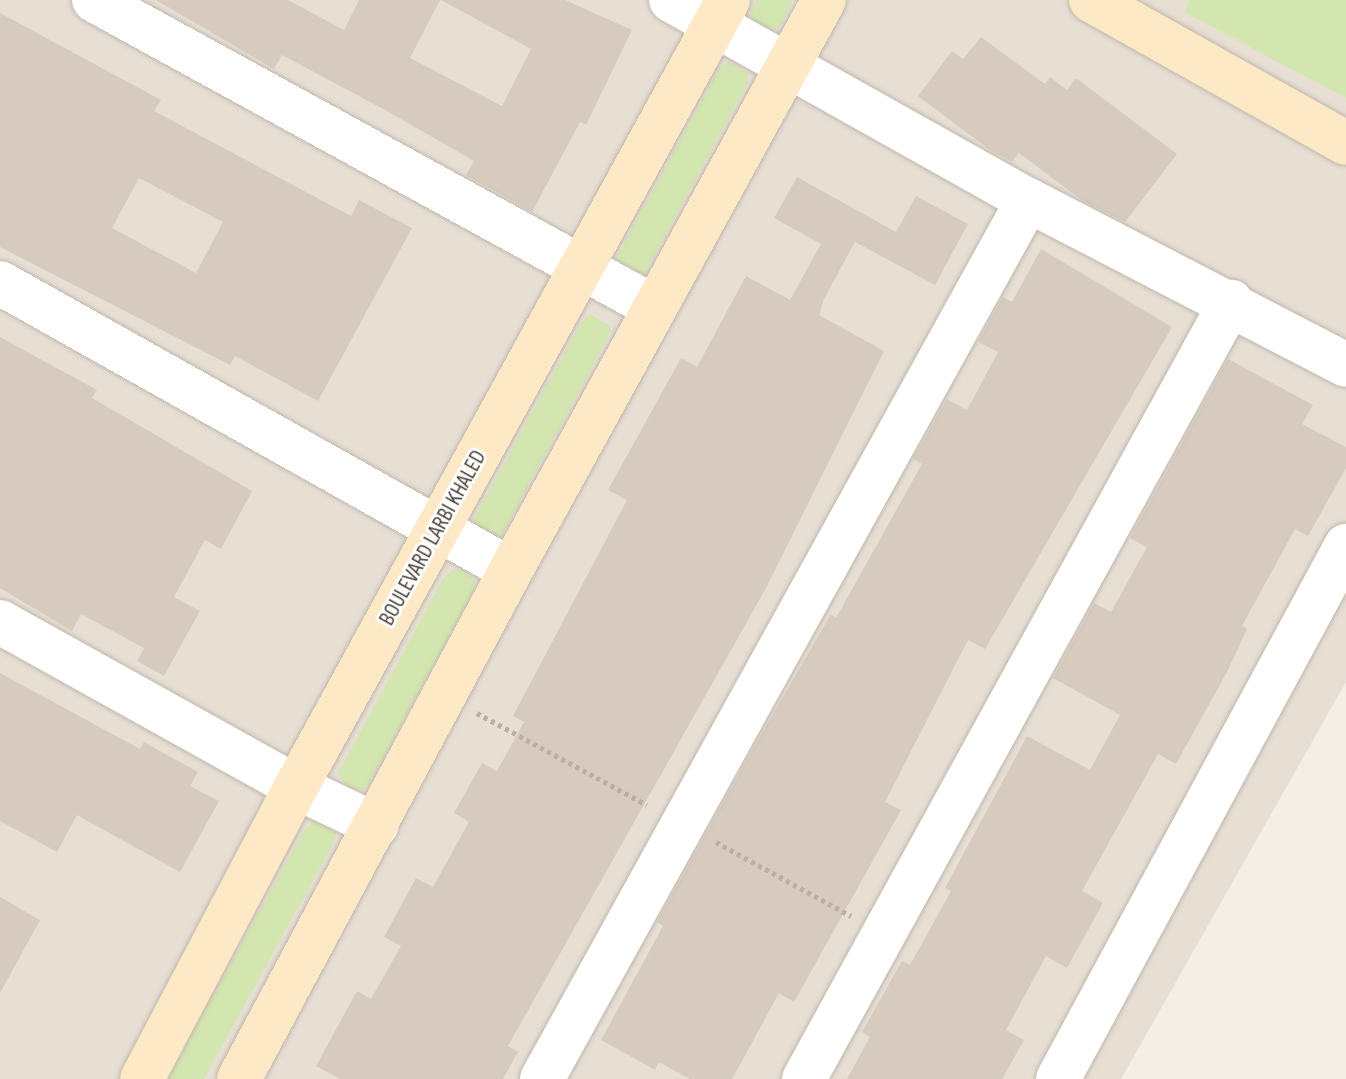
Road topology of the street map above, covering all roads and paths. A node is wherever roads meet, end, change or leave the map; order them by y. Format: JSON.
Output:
{"nodes":[{"id":1,"x":94,"y":0,"type":"edge"},
{"id":2,"x":671,"y":0,"type":"edge"},
{"id":3,"x":824,"y":0,"type":"edge"},
{"id":4,"x":1091,"y":0,"type":"edge"},
{"id":5,"x":722,"y":12,"type":"edge"},
{"id":6,"x":787,"y":66,"type":"junction"},
{"id":7,"x":1346,"y":143,"type":"edge"},
{"id":8,"x":1028,"y":200,"type":"junction"},
{"id":9,"x":579,"y":269,"type":"junction"},
{"id":10,"x":0,"y":283,"type":"edge"},
{"id":11,"x":1231,"y":302,"type":"junction"},
{"id":12,"x":654,"y":307,"type":"junction"},
{"id":13,"x":1346,"y":365,"type":"edge"},
{"id":14,"x":439,"y":529,"type":"junction"},
{"id":15,"x":1346,"y":546,"type":"edge"},
{"id":16,"x":511,"y":570,"type":"junction"},
{"id":17,"x":0,"y":622,"type":"edge"},
{"id":18,"x":296,"y":787,"type":"junction"},
{"id":19,"x":376,"y":825,"type":"junction"},
{"id":20,"x":142,"y":1079,"type":"edge"},
{"id":21,"x":239,"y":1079,"type":"edge"},
{"id":22,"x":542,"y":1079,"type":"edge"},
{"id":23,"x":804,"y":1079,"type":"edge"},
{"id":24,"x":1058,"y":1079,"type":"edge"}],
"edges":[{"from":1,"to":9,"type":"street"},
{"from":2,"to":5,"type":"street"},
{"from":3,"to":6,"type":"main road"},
{"from":4,"to":7,"type":"main road"},
{"from":5,"to":6,"type":"street"},
{"from":5,"to":9,"type":"main road","name":"BOULEVARD LARBI KHALED"},
{"from":6,"to":8,"type":"street"},
{"from":6,"to":12,"type":"main road"},
{"from":8,"to":11,"type":"street"},
{"from":8,"to":22,"type":"street"},
{"from":9,"to":12,"type":"street"},
{"from":9,"to":14,"type":"main road","name":"BOULEVARD LARBI KHALED"},
{"from":10,"to":14,"type":"street"},
{"from":11,"to":13,"type":"street"},
{"from":11,"to":23,"type":"street"},
{"from":12,"to":16,"type":"main road"},
{"from":14,"to":16,"type":"street"},
{"from":14,"to":18,"type":"main road","name":"BOULEVARD LARBI KHALED"},
{"from":15,"to":24,"type":"street"},
{"from":16,"to":19,"type":"main road"},
{"from":17,"to":18,"type":"street"},
{"from":18,"to":19,"type":"street"},
{"from":18,"to":20,"type":"main road","name":"BOULEVARD LARBI KHALED"},
{"from":19,"to":21,"type":"main road"}]}
